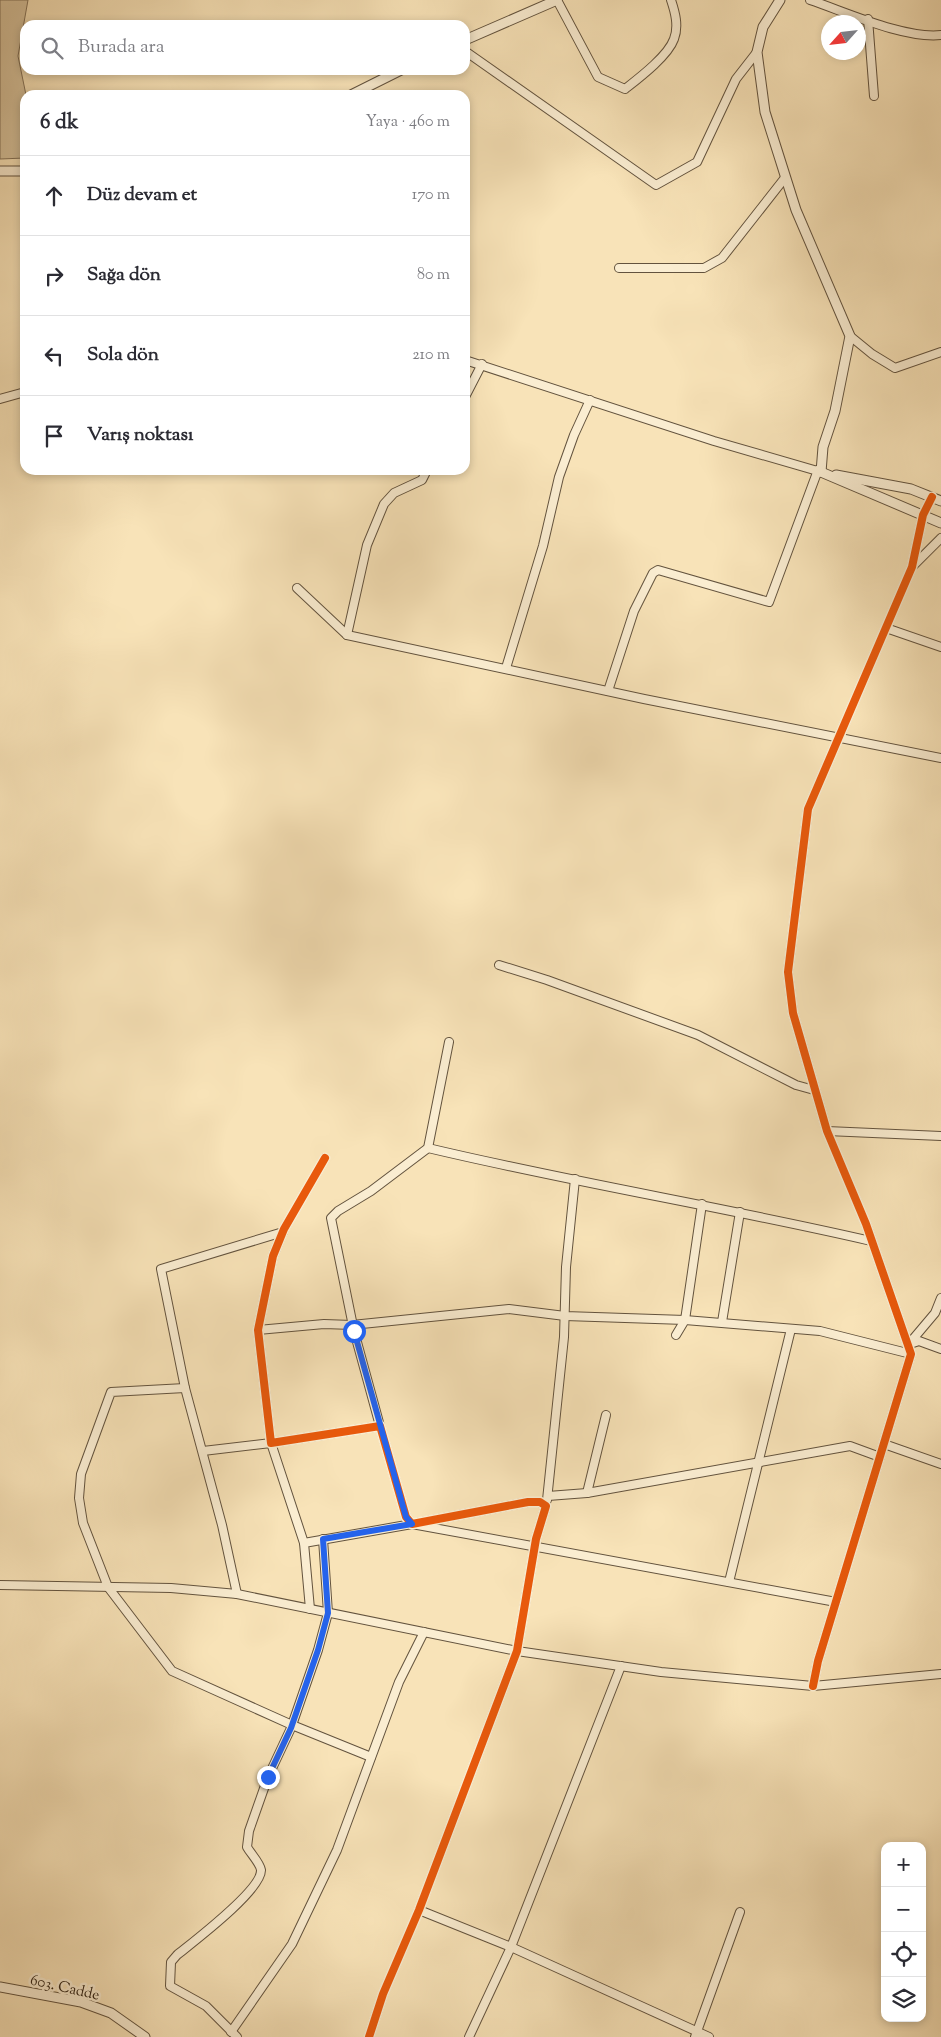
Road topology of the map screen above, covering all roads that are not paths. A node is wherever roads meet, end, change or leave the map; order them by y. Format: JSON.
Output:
{"nodes":[{"id":1,"x":557,"y":0,"type":"edge"},
{"id":2,"x":671,"y":0,"type":"edge"},
{"id":3,"x":780,"y":0,"type":"edge"},
{"id":4,"x":810,"y":0,"type":"edge"},
{"id":5,"x":868,"y":19,"type":"junction"},
{"id":6,"x":941,"y":35,"type":"edge"},
{"id":7,"x":470,"y":38,"type":"edge"},
{"id":8,"x":757,"y":52,"type":"junction"},
{"id":9,"x":470,"y":55,"type":"edge"},
{"id":10,"x":391,"y":75,"type":"edge"},
{"id":11,"x":361,"y":90,"type":"edge"},
{"id":12,"x":874,"y":96,"type":"dead end"},
{"id":13,"x":0,"y":171,"type":"edge"},
{"id":14,"x":20,"y":171,"type":"edge"},
{"id":15,"x":784,"y":179,"type":"junction"},
{"id":16,"x":619,"y":268,"type":"dead end"},
{"id":17,"x":850,"y":336,"type":"junction"},
{"id":18,"x":941,"y":352,"type":"edge"},
{"id":19,"x":470,"y":361,"type":"edge"},
{"id":20,"x":482,"y":364,"type":"junction"},
{"id":21,"x":470,"y":387,"type":"edge"},
{"id":22,"x":20,"y":394,"type":"edge"},
{"id":23,"x":0,"y":400,"type":"edge"},
{"id":24,"x":590,"y":400,"type":"junction"},
{"id":25,"x":820,"y":471,"type":"junction"},
{"id":26,"x":424,"y":475,"type":"edge"},
{"id":27,"x":932,"y":497,"type":"junction"},
{"id":28,"x":941,"y":501,"type":"edge"},
{"id":29,"x":923,"y":515,"type":"junction"},
{"id":30,"x":941,"y":523,"type":"edge"},
{"id":31,"x":941,"y":538,"type":"edge"},
{"id":32,"x":912,"y":567,"type":"junction"},
{"id":33,"x":297,"y":588,"type":"dead end"},
{"id":34,"x":886,"y":628,"type":"junction"},
{"id":35,"x":347,"y":635,"type":"junction"},
{"id":36,"x":941,"y":647,"type":"edge"},
{"id":37,"x":506,"y":668,"type":"junction"},
{"id":38,"x":608,"y":691,"type":"junction"},
{"id":39,"x":839,"y":739,"type":"junction"},
{"id":40,"x":941,"y":758,"type":"edge"},
{"id":41,"x":499,"y":965,"type":"dead end"},
{"id":42,"x":449,"y":1042,"type":"dead end"},
{"id":43,"x":814,"y":1090,"type":"junction"},
{"id":44,"x":827,"y":1132,"type":"junction"},
{"id":45,"x":941,"y":1136,"type":"edge"},
{"id":46,"x":428,"y":1148,"type":"junction"},
{"id":47,"x":325,"y":1158,"type":"dead end"},
{"id":48,"x":575,"y":1179,"type":"junction"},
{"id":49,"x":702,"y":1204,"type":"junction"},
{"id":50,"x":740,"y":1212,"type":"junction"},
{"id":51,"x":282,"y":1232,"type":"junction"},
{"id":52,"x":871,"y":1241,"type":"junction"},
{"id":53,"x":941,"y":1298,"type":"edge"},
{"id":54,"x":565,"y":1316,"type":"junction"},
{"id":55,"x":685,"y":1320,"type":"junction"},
{"id":56,"x":722,"y":1322,"type":"junction"},
{"id":57,"x":352,"y":1325,"type":"junction"},
{"id":58,"x":791,"y":1329,"type":"junction"},
{"id":59,"x":258,"y":1330,"type":"junction"},
{"id":60,"x":676,"y":1335,"type":"dead end"},
{"id":61,"x":908,"y":1345,"type":"junction"},
{"id":62,"x":941,"y":1349,"type":"edge"},
{"id":63,"x":911,"y":1354,"type":"junction"},
{"id":64,"x":185,"y":1388,"type":"junction"},
{"id":65,"x":606,"y":1415,"type":"dead end"},
{"id":66,"x":380,"y":1426,"type":"junction"},
{"id":67,"x":271,"y":1443,"type":"junction"},
{"id":68,"x":884,"y":1444,"type":"junction"},
{"id":69,"x":203,"y":1451,"type":"junction"},
{"id":70,"x":880,"y":1457,"type":"junction"},
{"id":71,"x":758,"y":1463,"type":"junction"},
{"id":72,"x":941,"y":1464,"type":"edge"},
{"id":73,"x":587,"y":1493,"type":"junction"},
{"id":74,"x":548,"y":1496,"type":"junction"},
{"id":75,"x":546,"y":1506,"type":"junction"},
{"id":76,"x":412,"y":1524,"type":"junction"},
{"id":77,"x":323,"y":1539,"type":"junction"},
{"id":78,"x":304,"y":1543,"type":"junction"},
{"id":79,"x":534,"y":1547,"type":"junction"},
{"id":80,"x":729,"y":1582,"type":"junction"},
{"id":81,"x":0,"y":1586,"type":"edge"},
{"id":82,"x":108,"y":1587,"type":"junction"},
{"id":83,"x":237,"y":1594,"type":"junction"},
{"id":84,"x":836,"y":1602,"type":"junction"},
{"id":85,"x":310,"y":1609,"type":"junction"},
{"id":86,"x":328,"y":1613,"type":"junction"},
{"id":87,"x":424,"y":1632,"type":"junction"},
{"id":88,"x":517,"y":1651,"type":"junction"},
{"id":89,"x":622,"y":1666,"type":"junction"},
{"id":90,"x":941,"y":1674,"type":"edge"},
{"id":91,"x":813,"y":1686,"type":"junction"},
{"id":92,"x":292,"y":1725,"type":"junction"},
{"id":93,"x":371,"y":1757,"type":"junction"},
{"id":94,"x":419,"y":1910,"type":"junction"},
{"id":95,"x":740,"y":1912,"type":"dead end"},
{"id":96,"x":511,"y":1947,"type":"junction"},
{"id":97,"x":0,"y":1987,"type":"edge"},
{"id":98,"x":234,"y":2035,"type":"edge"},
{"id":99,"x":696,"y":2035,"type":"edge"},
{"id":100,"x":146,"y":2037,"type":"edge"},
{"id":101,"x":369,"y":2037,"type":"edge"},
{"id":102,"x":469,"y":2037,"type":"edge"},
{"id":103,"x":709,"y":2037,"type":"edge"}],
"edges":[{"from":1,"to":2,"type":"street"},
{"from":1,"to":7,"type":"street"},
{"from":3,"to":8,"type":"street"},
{"from":4,"to":5,"type":"street"},
{"from":5,"to":6,"type":"street"},
{"from":5,"to":12,"type":"street"},
{"from":8,"to":9,"type":"street"},
{"from":8,"to":15,"type":"street"},
{"from":10,"to":11,"type":"street"},
{"from":13,"to":14,"type":"street"},
{"from":15,"to":16,"type":"street"},
{"from":15,"to":17,"type":"street"},
{"from":17,"to":18,"type":"street"},
{"from":17,"to":25,"type":"street"},
{"from":19,"to":20,"type":"street"},
{"from":20,"to":21,"type":"street"},
{"from":20,"to":24,"type":"street"},
{"from":22,"to":23,"type":"street"},
{"from":24,"to":25,"type":"street"},
{"from":24,"to":37,"type":"street"},
{"from":25,"to":27,"type":"street"},
{"from":25,"to":29,"type":"street"},
{"from":25,"to":38,"type":"street"},
{"from":26,"to":35,"type":"street"},
{"from":27,"to":28,"type":"street"},
{"from":27,"to":29,"type":"street"},
{"from":29,"to":30,"type":"street"},
{"from":29,"to":32,"type":"street"},
{"from":31,"to":32,"type":"street"},
{"from":32,"to":34,"type":"street"},
{"from":33,"to":35,"type":"street"},
{"from":34,"to":36,"type":"street"},
{"from":34,"to":39,"type":"street"},
{"from":35,"to":37,"type":"street"},
{"from":37,"to":38,"type":"street"},
{"from":38,"to":39,"type":"street"},
{"from":39,"to":40,"type":"street"},
{"from":39,"to":43,"type":"street"},
{"from":41,"to":43,"type":"street"},
{"from":42,"to":46,"type":"street"},
{"from":43,"to":44,"type":"street"},
{"from":44,"to":45,"type":"street"},
{"from":44,"to":52,"type":"street"},
{"from":46,"to":48,"type":"street"},
{"from":46,"to":57,"type":"street"},
{"from":47,"to":51,"type":"street"},
{"from":48,"to":49,"type":"street"},
{"from":48,"to":54,"type":"street"},
{"from":49,"to":50,"type":"street"},
{"from":49,"to":55,"type":"street"},
{"from":50,"to":52,"type":"street"},
{"from":50,"to":56,"type":"street"},
{"from":51,"to":59,"type":"street"},
{"from":51,"to":64,"type":"street"},
{"from":52,"to":61,"type":"street"},
{"from":53,"to":61,"type":"street"},
{"from":54,"to":55,"type":"street"},
{"from":54,"to":57,"type":"street"},
{"from":54,"to":74,"type":"street"},
{"from":55,"to":56,"type":"street"},
{"from":55,"to":60,"type":"street"},
{"from":56,"to":58,"type":"street"},
{"from":57,"to":59,"type":"street"},
{"from":57,"to":66,"type":"street"},
{"from":58,"to":63,"type":"street"},
{"from":58,"to":71,"type":"street"},
{"from":59,"to":67,"type":"street"},
{"from":61,"to":62,"type":"street"},
{"from":61,"to":63,"type":"street"},
{"from":63,"to":68,"type":"street"},
{"from":64,"to":69,"type":"street"},
{"from":64,"to":82,"type":"street"},
{"from":65,"to":73,"type":"street"},
{"from":66,"to":67,"type":"street"},
{"from":66,"to":76,"type":"street"},
{"from":67,"to":69,"type":"street"},
{"from":67,"to":78,"type":"street"},
{"from":68,"to":70,"type":"street"},
{"from":68,"to":72,"type":"street"},
{"from":69,"to":83,"type":"street"},
{"from":70,"to":71,"type":"street"},
{"from":70,"to":84,"type":"street"},
{"from":71,"to":73,"type":"street"},
{"from":71,"to":80,"type":"street"},
{"from":73,"to":74,"type":"street"},
{"from":74,"to":75,"type":"street"},
{"from":75,"to":76,"type":"street"},
{"from":75,"to":79,"type":"street"},
{"from":76,"to":77,"type":"street"},
{"from":76,"to":79,"type":"street"},
{"from":77,"to":78,"type":"street"},
{"from":77,"to":86,"type":"street"},
{"from":78,"to":85,"type":"street"},
{"from":79,"to":80,"type":"street"},
{"from":79,"to":88,"type":"street"},
{"from":80,"to":84,"type":"street"},
{"from":81,"to":82,"type":"street"},
{"from":82,"to":83,"type":"street"},
{"from":82,"to":92,"type":"street"},
{"from":83,"to":85,"type":"street"},
{"from":84,"to":91,"type":"street"},
{"from":85,"to":86,"type":"street"},
{"from":86,"to":87,"type":"street"},
{"from":86,"to":92,"type":"street"},
{"from":87,"to":88,"type":"street"},
{"from":87,"to":93,"type":"street"},
{"from":88,"to":89,"type":"street"},
{"from":88,"to":94,"type":"street"},
{"from":89,"to":91,"type":"street"},
{"from":89,"to":96,"type":"street"},
{"from":90,"to":91,"type":"street"},
{"from":92,"to":93,"type":"street"},
{"from":92,"to":98,"type":"street"},
{"from":93,"to":98,"type":"street"},
{"from":94,"to":96,"type":"street"},
{"from":94,"to":101,"type":"street"},
{"from":95,"to":99,"type":"street"},
{"from":96,"to":99,"type":"street"},
{"from":96,"to":102,"type":"street"},
{"from":97,"to":100,"type":"street","name":"603. Cadde"},
{"from":99,"to":103,"type":"street"}]}
